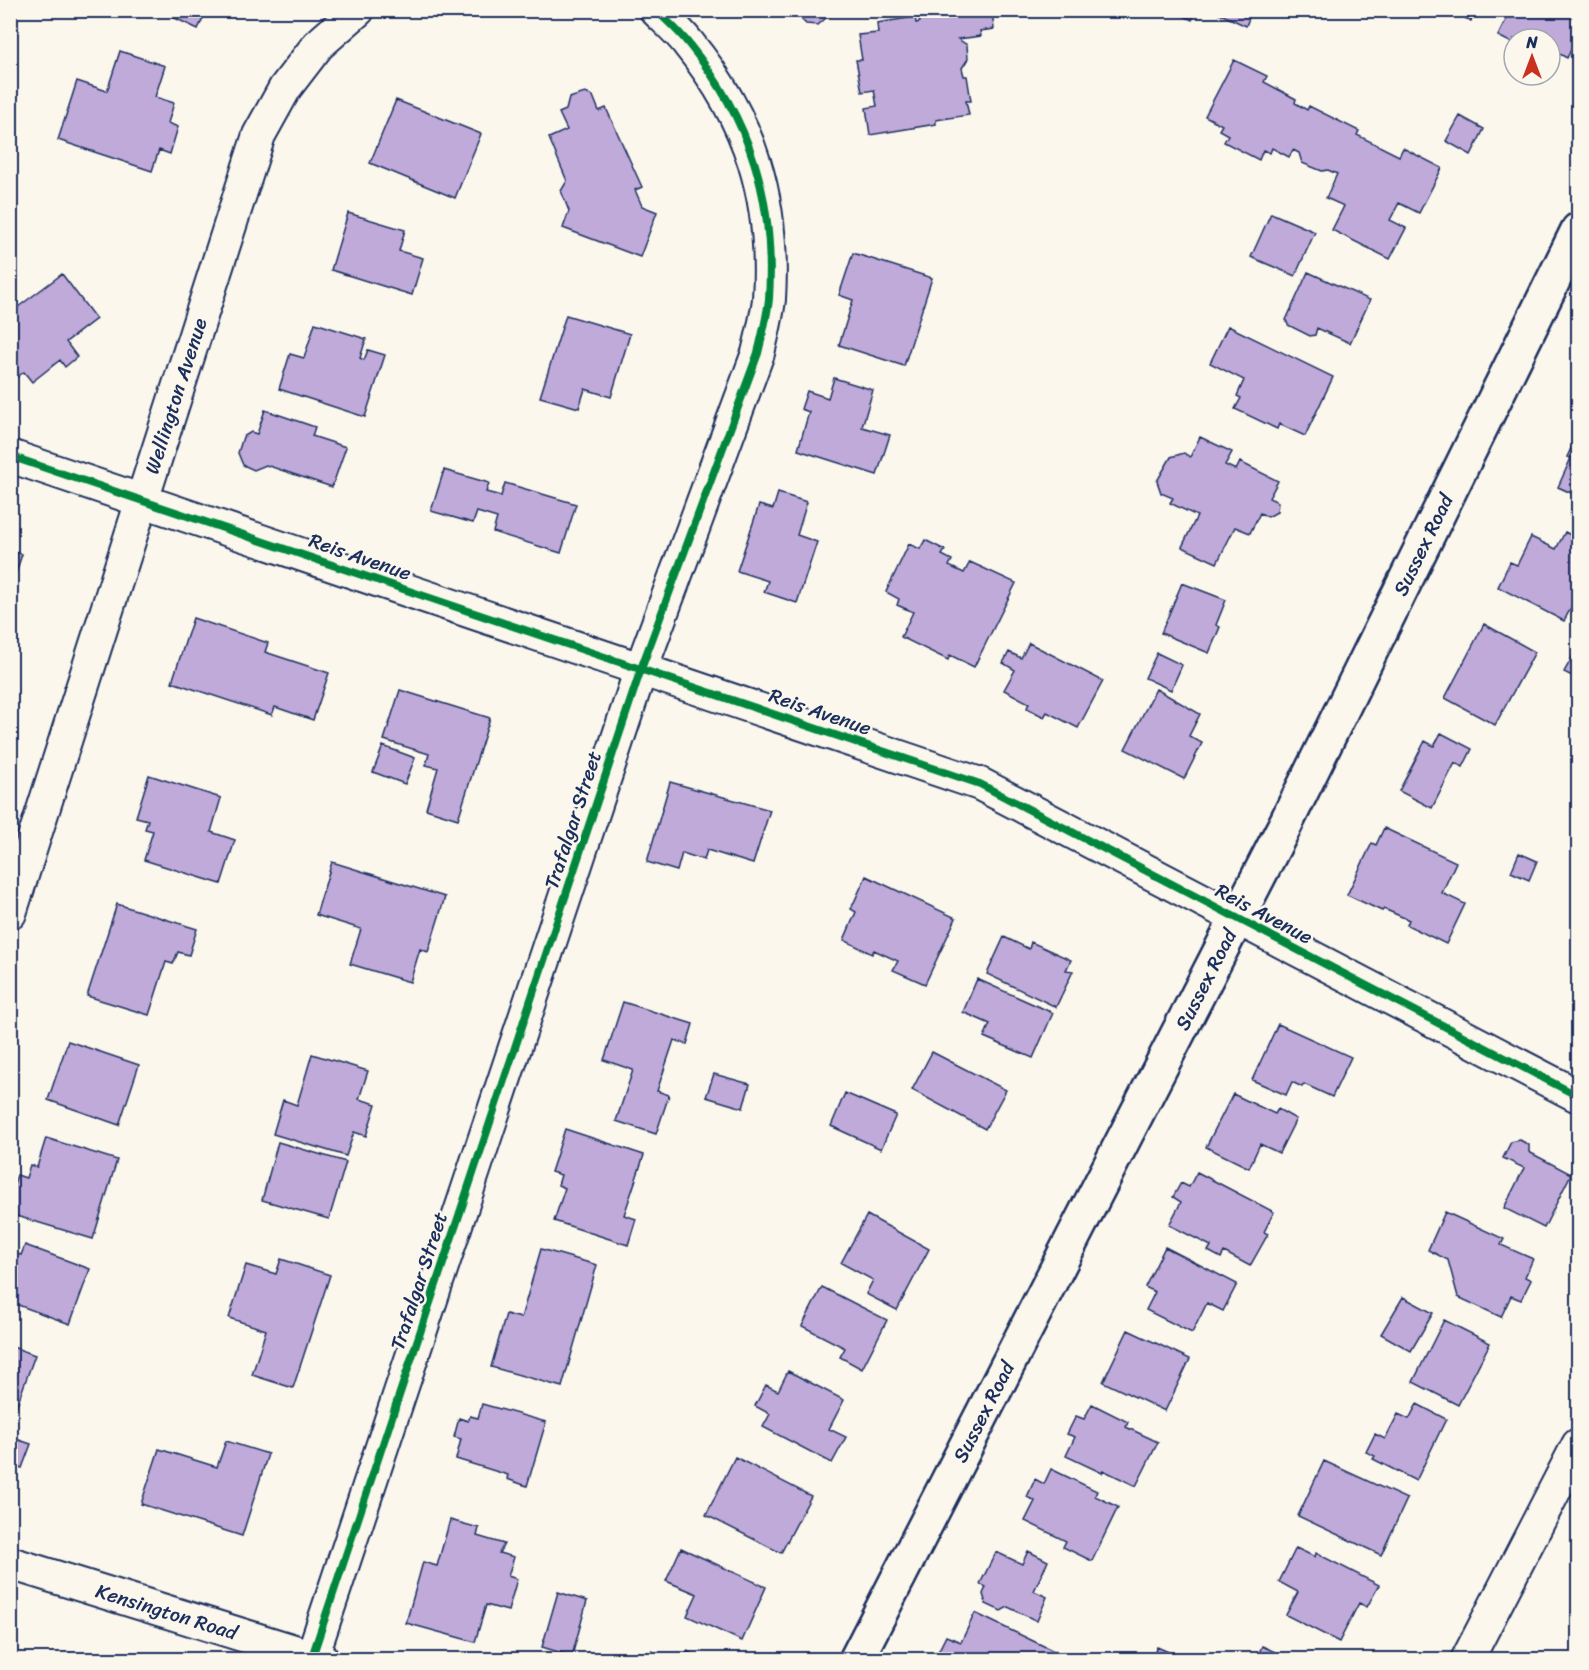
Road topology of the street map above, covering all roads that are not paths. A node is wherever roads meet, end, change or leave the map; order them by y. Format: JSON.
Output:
{"nodes":[{"id":1,"x":358,"y":10,"type":"edge"},
{"id":2,"x":656,"y":10,"type":"edge"},
{"id":3,"x":1578,"y":230,"type":"edge"},
{"id":4,"x":10,"y":456,"type":"edge"},
{"id":5,"x":142,"y":500,"type":"junction"},
{"id":6,"x":641,"y":669,"type":"junction"},
{"id":7,"x":10,"y":913,"type":"edge"},
{"id":8,"x":1237,"y":918,"type":"junction"},
{"id":9,"x":1578,"y":1096,"type":"edge"},
{"id":10,"x":1578,"y":1445,"type":"edge"},
{"id":11,"x":10,"y":1563,"type":"edge"},
{"id":12,"x":315,"y":1658,"type":"edge"},
{"id":13,"x":856,"y":1659,"type":"edge"},
{"id":14,"x":1467,"y":1659,"type":"edge"}],
"edges":[{"from":1,"to":5,"type":"street","name":"Wellington Avenue"},
{"from":2,"to":6,"type":"street","name":"Trafalgar Street"},
{"from":3,"to":8,"type":"street","name":"Sussex Road"},
{"from":4,"to":5,"type":"street","name":"Reis Avenue"},
{"from":5,"to":6,"type":"street","name":"Reis Avenue"},
{"from":5,"to":7,"type":"street","name":"Wellington Avenue"},
{"from":6,"to":8,"type":"street","name":"Reis Avenue"},
{"from":6,"to":12,"type":"street","name":"Trafalgar Street"},
{"from":8,"to":9,"type":"street","name":"Reis Avenue"},
{"from":8,"to":13,"type":"street","name":"Sussex Road"},
{"from":10,"to":14,"type":"street"},
{"from":11,"to":12,"type":"street","name":"Kensington Road"}]}
